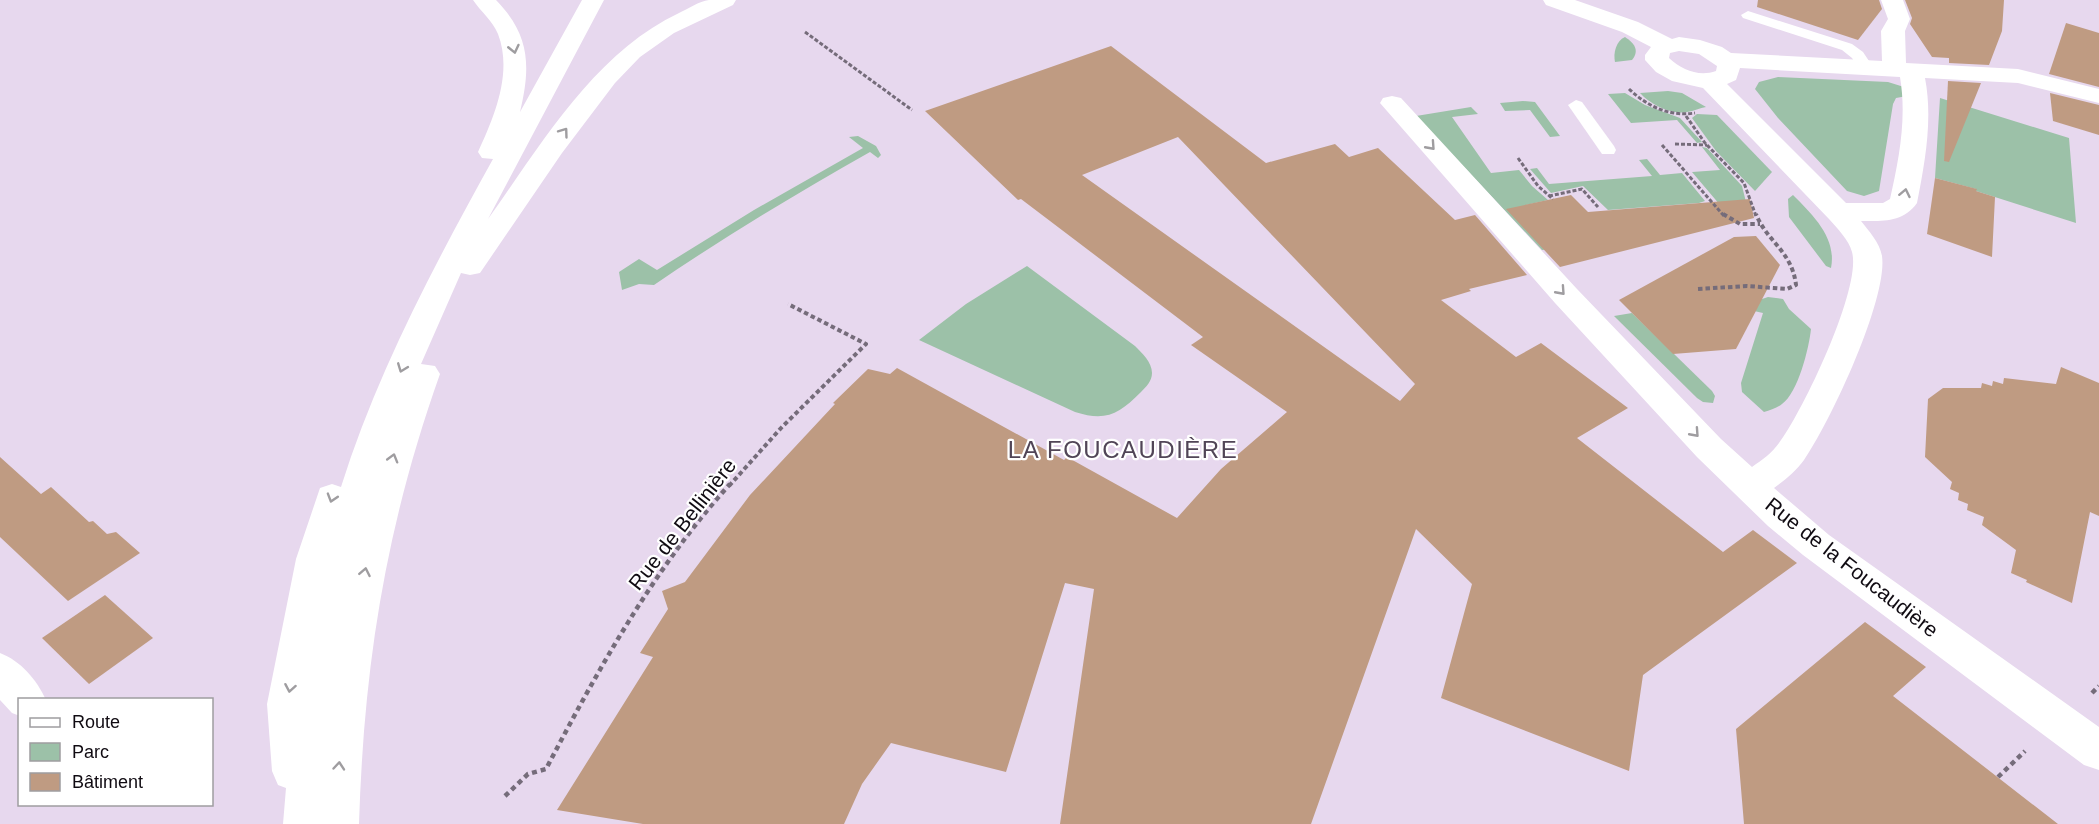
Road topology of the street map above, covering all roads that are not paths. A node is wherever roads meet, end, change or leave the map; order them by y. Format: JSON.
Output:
{"nodes":[{"id":1,"x":484,"y":0,"type":"edge"},
{"id":2,"x":594,"y":0,"type":"edge"},
{"id":3,"x":612,"y":0,"type":"edge"},
{"id":4,"x":725,"y":0,"type":"edge"},
{"id":5,"x":1554,"y":0,"type":"edge"},
{"id":6,"x":1892,"y":0,"type":"edge"},
{"id":7,"x":1748,"y":15,"type":"dead end"},
{"id":8,"x":1668,"y":46,"type":"junction"},
{"id":9,"x":1865,"y":67,"type":"junction"},
{"id":10,"x":1903,"y":68,"type":"junction"},
{"id":11,"x":1718,"y":71,"type":"junction"},
{"id":12,"x":2099,"y":96,"type":"edge"},
{"id":13,"x":1392,"y":103,"type":"dead end"},
{"id":14,"x":1576,"y":105,"type":"dead end"},
{"id":15,"x":1608,"y":150,"type":"dead end"},
{"id":16,"x":1836,"y":212,"type":"junction"},
{"id":17,"x":470,"y":266,"type":"junction"},
{"id":18,"x":1750,"y":486,"type":"junction"},
{"id":19,"x":358,"y":536,"type":"junction"},
{"id":20,"x":0,"y":672,"type":"edge"},
{"id":21,"x":25,"y":698,"type":"edge"},
{"id":22,"x":2099,"y":751,"type":"edge"},
{"id":23,"x":297,"y":824,"type":"edge"},
{"id":24,"x":305,"y":824,"type":"edge"},
{"id":25,"x":337,"y":824,"type":"edge"}],
"edges":[{"from":1,"to":23,"type":"main road","one_way":true},
{"from":2,"to":19,"type":"main road","one_way":true},
{"from":3,"to":17,"type":"main road"},
{"from":17,"to":4,"type":"main road","one_way":true},
{"from":5,"to":8,"type":"main road","name":"Rue de la Foucaudière"},
{"from":6,"to":10,"type":"main road"},
{"from":7,"to":9,"type":"lane"},
{"from":8,"to":11,"type":"main road","name":"Rue de la Foucaudière"},
{"from":8,"to":11,"type":"main road","name":"Rue de la Foucaudière"},
{"from":9,"to":10,"type":"main road","name":"Rue de la Foucaudière"},
{"from":9,"to":11,"type":"main road","name":"Rue de la Foucaudière"},
{"from":10,"to":12,"type":"main road","name":"Rue de la Foucaudière"},
{"from":16,"to":10,"type":"main road","one_way":true},
{"from":11,"to":16,"type":"main road","name":"Rue de la Foucaudière"},
{"from":13,"to":18,"type":"main road","one_way":true},
{"from":14,"to":15,"type":"lane"},
{"from":16,"to":18,"type":"main road","name":"Rue de la Foucaudière"},
{"from":19,"to":17,"type":"main road","one_way":true},
{"from":18,"to":22,"type":"main road","name":"Rue de la Foucaudière"},
{"from":19,"to":24,"type":"main road"},
{"from":25,"to":19,"type":"main road","one_way":true},
{"from":20,"to":21,"type":"main road"}]}
